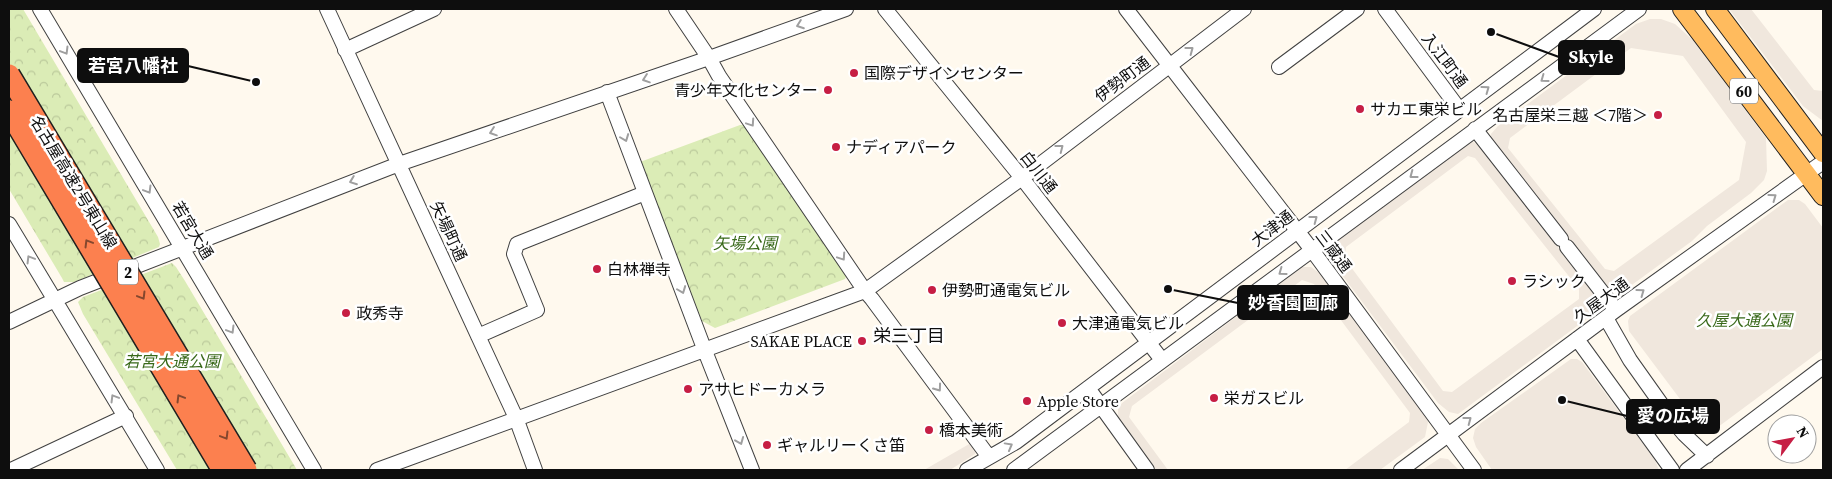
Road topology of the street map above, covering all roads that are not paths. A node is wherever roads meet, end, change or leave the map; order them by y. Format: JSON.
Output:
{"nodes":[{"id":1,"x":40,"y":9,"type":"edge"},
{"id":2,"x":327,"y":9,"type":"edge"},
{"id":3,"x":434,"y":9,"type":"edge"},
{"id":4,"x":676,"y":9,"type":"edge"},
{"id":5,"x":846,"y":9,"type":"edge"},
{"id":6,"x":885,"y":9,"type":"edge"},
{"id":7,"x":1126,"y":9,"type":"edge"},
{"id":8,"x":1244,"y":9,"type":"edge"},
{"id":9,"x":1357,"y":9,"type":"edge"},
{"id":10,"x":1385,"y":9,"type":"edge"},
{"id":11,"x":1594,"y":9,"type":"edge"},
{"id":12,"x":1639,"y":9,"type":"edge"},
{"id":13,"x":1682,"y":9,"type":"edge"},
{"id":14,"x":1715,"y":9,"type":"edge"},
{"id":15,"x":345,"y":50,"type":"junction"},
{"id":16,"x":709,"y":58,"type":"junction"},
{"id":17,"x":1170,"y":65,"type":"junction"},
{"id":18,"x":1279,"y":67,"type":"dead end"},
{"id":19,"x":9,"y":75,"type":"edge"},
{"id":20,"x":607,"y":92,"type":"junction"},
{"id":21,"x":1460,"y":109,"type":"junction"},
{"id":22,"x":9,"y":111,"type":"edge"},
{"id":23,"x":1475,"y":128,"type":"junction"},
{"id":24,"x":1823,"y":153,"type":"edge"},
{"id":25,"x":1823,"y":162,"type":"edge"},
{"id":26,"x":399,"y":164,"type":"junction"},
{"id":27,"x":1806,"y":174,"type":"junction"},
{"id":28,"x":1022,"y":178,"type":"junction"},
{"id":29,"x":646,"y":193,"type":"junction"},
{"id":30,"x":1823,"y":196,"type":"edge"},
{"id":31,"x":9,"y":224,"type":"edge"},
{"id":32,"x":1297,"y":232,"type":"junction"},
{"id":33,"x":183,"y":248,"type":"junction"},
{"id":34,"x":1312,"y":250,"type":"junction"},
{"id":35,"x":865,"y":291,"type":"junction"},
{"id":36,"x":54,"y":300,"type":"junction"},
{"id":37,"x":1611,"y":314,"type":"junction"},
{"id":38,"x":9,"y":322,"type":"edge"},
{"id":39,"x":478,"y":336,"type":"junction"},
{"id":40,"x":1577,"y":339,"type":"junction"},
{"id":41,"x":1149,"y":342,"type":"junction"},
{"id":42,"x":704,"y":351,"type":"junction"},
{"id":43,"x":1162,"y":360,"type":"junction"},
{"id":44,"x":1823,"y":367,"type":"edge"},
{"id":45,"x":1088,"y":388,"type":"junction"},
{"id":46,"x":1101,"y":407,"type":"junction"},
{"id":47,"x":126,"y":416,"type":"junction"},
{"id":48,"x":516,"y":418,"type":"junction"},
{"id":49,"x":1449,"y":434,"type":"junction"},
{"id":50,"x":1707,"y":456,"type":"junction"},
{"id":51,"x":989,"y":457,"type":"junction"},
{"id":52,"x":11,"y":470,"type":"edge"},
{"id":53,"x":157,"y":470,"type":"edge"},
{"id":54,"x":223,"y":470,"type":"edge"},
{"id":55,"x":246,"y":470,"type":"edge"},
{"id":56,"x":314,"y":470,"type":"edge"},
{"id":57,"x":377,"y":470,"type":"edge"},
{"id":58,"x":535,"y":470,"type":"edge"},
{"id":59,"x":752,"y":470,"type":"edge"},
{"id":60,"x":966,"y":470,"type":"edge"},
{"id":61,"x":1014,"y":470,"type":"edge"},
{"id":62,"x":1147,"y":470,"type":"edge"},
{"id":63,"x":1401,"y":470,"type":"edge"},
{"id":64,"x":1474,"y":470,"type":"edge"},
{"id":65,"x":1672,"y":470,"type":"edge"},
{"id":66,"x":1689,"y":470,"type":"edge"}],
"edges":[{"from":1,"to":33,"type":"street","name":"若宮大通","one_way":true},
{"from":2,"to":15,"type":"street","name":"矢場町通"},
{"from":3,"to":15,"type":"street"},
{"from":4,"to":16,"type":"street"},
{"from":5,"to":16,"type":"street","one_way":true},
{"from":6,"to":28,"type":"street","name":"白川通"},
{"from":7,"to":17,"type":"street","name":"三蔵通"},
{"from":17,"to":8,"type":"street","name":"伊勢町通","one_way":true},
{"from":9,"to":18,"type":"street"},
{"from":10,"to":21,"type":"street","name":"入江町通"},
{"from":21,"to":11,"type":"street","name":"大津通","one_way":true},
{"from":12,"to":23,"type":"street","one_way":true},
{"from":13,"to":27,"type":"main road","number":"60"},
{"from":14,"to":24,"type":"main road","number":"60"},
{"from":15,"to":26,"type":"street","name":"矢場町通"},
{"from":16,"to":20,"type":"street","one_way":true},
{"from":16,"to":35,"type":"street","one_way":true},
{"from":28,"to":17,"type":"street","name":"伊勢町通","one_way":true},
{"from":17,"to":32,"type":"street","name":"三蔵通"},
{"from":19,"to":55,"type":"highway","name":"名古屋高速2号東山線","number":"2","one_way":true,"bridge":true},
{"from":20,"to":26,"type":"street","one_way":true},
{"from":20,"to":29,"type":"street","one_way":true},
{"from":32,"to":21,"type":"street","name":"大津通","one_way":true},
{"from":54,"to":22,"type":"highway","name":"名古屋高速2号東山線","number":"2","one_way":true,"bridge":true},
{"from":23,"to":34,"type":"street","one_way":true},
{"from":23,"to":37,"type":"street"},
{"from":25,"to":27,"type":"street","name":"久屋大通"},
{"from":26,"to":33,"type":"street","one_way":true},
{"from":26,"to":39,"type":"street","name":"矢場町通"},
{"from":27,"to":30,"type":"main road","number":"60"},
{"from":37,"to":27,"type":"street","name":"久屋大通","one_way":true},
{"from":28,"to":35,"type":"street","name":"伊勢町通"},
{"from":28,"to":41,"type":"street","name":"白川通"},
{"from":29,"to":39,"type":"street"},
{"from":29,"to":42,"type":"street","one_way":true},
{"from":36,"to":31,"type":"street","one_way":true},
{"from":32,"to":34,"type":"street","name":"三蔵通"},
{"from":32,"to":41,"type":"street","name":"大津通"},
{"from":33,"to":36,"type":"street"},
{"from":33,"to":56,"type":"street","name":"若宮大通","one_way":true},
{"from":34,"to":43,"type":"street","one_way":true},
{"from":34,"to":49,"type":"street","name":"三蔵通"},
{"from":35,"to":42,"type":"street","name":"伊勢町通"},
{"from":35,"to":51,"type":"street","one_way":true},
{"from":36,"to":38,"type":"street"},
{"from":47,"to":36,"type":"street","one_way":true},
{"from":37,"to":40,"type":"street","name":"久屋大通"},
{"from":37,"to":50,"type":"street"},
{"from":39,"to":48,"type":"street","name":"矢場町通"},
{"from":49,"to":40,"type":"street","name":"久屋大通","one_way":true},
{"from":40,"to":65,"type":"street"},
{"from":41,"to":43,"type":"street","name":"白川通"},
{"from":41,"to":45,"type":"street","name":"大津通"},
{"from":42,"to":48,"type":"street","name":"伊勢町通"},
{"from":42,"to":59,"type":"street","one_way":true},
{"from":43,"to":46,"type":"street"},
{"from":44,"to":50,"type":"street"},
{"from":45,"to":46,"type":"street"},
{"from":51,"to":45,"type":"street","name":"大津通","one_way":true},
{"from":46,"to":61,"type":"street"},
{"from":46,"to":62,"type":"street"},
{"from":47,"to":52,"type":"street"},
{"from":47,"to":53,"type":"street"},
{"from":48,"to":57,"type":"street","name":"伊勢町通"},
{"from":48,"to":58,"type":"street","name":"矢場町通"},
{"from":49,"to":63,"type":"street","name":"久屋大通"},
{"from":49,"to":64,"type":"street","name":"三蔵通"},
{"from":50,"to":66,"type":"street"},
{"from":51,"to":60,"type":"street","name":"大津通"}]}
